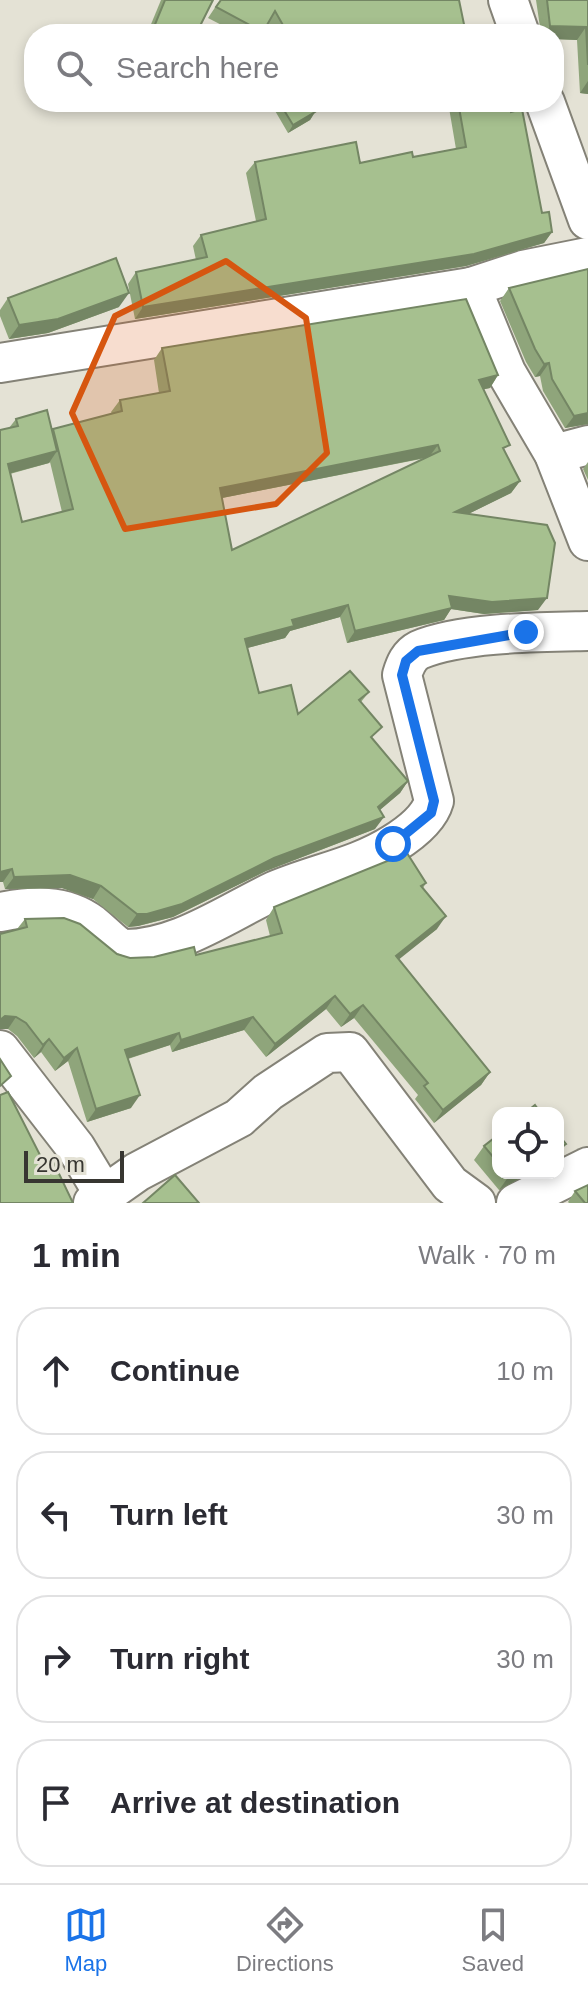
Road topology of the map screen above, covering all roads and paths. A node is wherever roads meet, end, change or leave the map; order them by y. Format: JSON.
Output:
{"nodes":[{"id":1,"x":508,"y":0,"type":"edge"},
{"id":2,"x":516,"y":24,"type":"edge"},
{"id":3,"x":549,"y":112,"type":"edge"},
{"id":4,"x":588,"y":220,"type":"edge"},
{"id":5,"x":588,"y":257,"type":"edge"},
{"id":6,"x":471,"y":287,"type":"junction"},
{"id":7,"x":0,"y":363,"type":"edge"},
{"id":8,"x":571,"y":450,"type":"edge"},
{"id":9,"x":588,"y":541,"type":"edge"},
{"id":10,"x":588,"y":631,"type":"edge"},
{"id":11,"x":0,"y":912,"type":"edge"},
{"id":12,"x":0,"y":1050,"type":"edge"},
{"id":13,"x":588,"y":1167,"type":"edge"},
{"id":14,"x":99,"y":1200,"type":"edge"},
{"id":15,"x":476,"y":1203,"type":"edge"},
{"id":16,"x":516,"y":1203,"type":"edge"}],
"edges":[{"from":1,"to":2,"type":"street"},
{"from":3,"to":4,"type":"street"},
{"from":5,"to":6,"type":"street"},
{"from":6,"to":7,"type":"street"},
{"from":6,"to":8,"type":"street"},
{"from":8,"to":9,"type":"street"},
{"from":10,"to":11,"type":"street"},
{"from":12,"to":14,"type":"street"},
{"from":13,"to":16,"type":"street"},
{"from":14,"to":15,"type":"street"}]}
